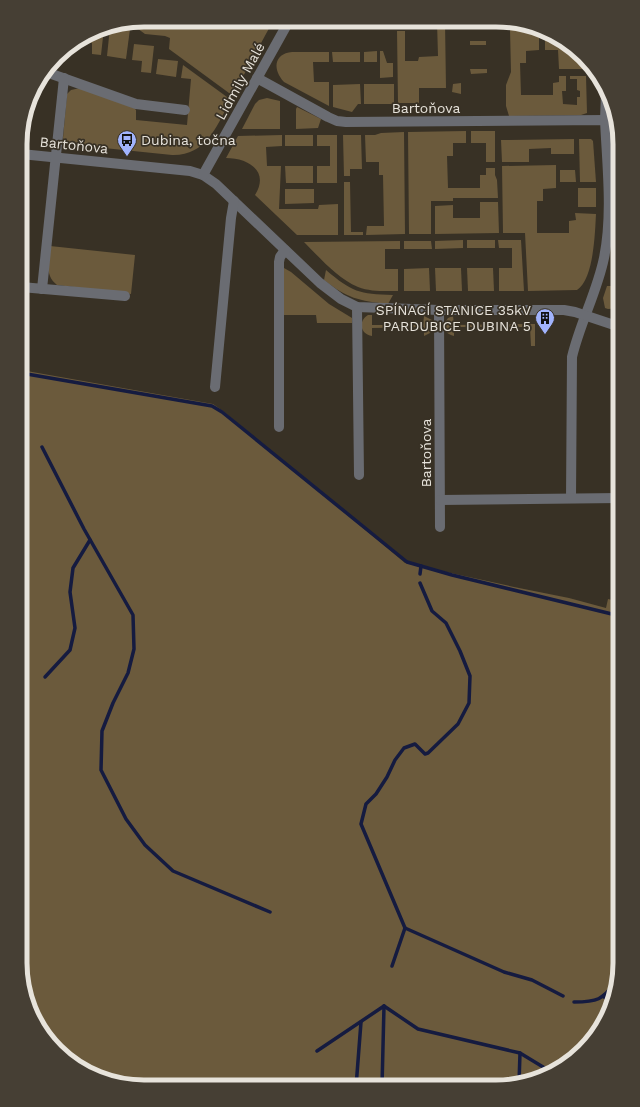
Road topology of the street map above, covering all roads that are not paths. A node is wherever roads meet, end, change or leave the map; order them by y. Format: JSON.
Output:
{"nodes":[{"id":1,"x":286,"y":27,"type":"edge"},
{"id":2,"x":51,"y":74,"type":"edge"},
{"id":3,"x":64,"y":78,"type":"junction"},
{"id":4,"x":257,"y":78,"type":"junction"},
{"id":5,"x":606,"y":104,"type":"edge"},
{"id":6,"x":185,"y":110,"type":"dead end"},
{"id":7,"x":605,"y":120,"type":"junction"},
{"id":8,"x":27,"y":155,"type":"edge"},
{"id":9,"x":56,"y":158,"type":"junction"},
{"id":10,"x":203,"y":175,"type":"junction"},
{"id":11,"x":234,"y":201,"type":"junction"},
{"id":12,"x":285,"y":250,"type":"junction"},
{"id":13,"x":27,"y":288,"type":"edge"},
{"id":14,"x":42,"y":289,"type":"junction"},
{"id":15,"x":125,"y":296,"type":"dead end"},
{"id":16,"x":357,"y":307,"type":"junction"},
{"id":17,"x":439,"y":310,"type":"junction"},
{"id":18,"x":585,"y":315,"type":"junction"},
{"id":19,"x":613,"y":325,"type":"edge"},
{"id":20,"x":215,"y":387,"type":"dead end"},
{"id":21,"x":279,"y":427,"type":"dead end"},
{"id":22,"x":359,"y":474,"type":"dead end"},
{"id":23,"x":571,"y":498,"type":"junction"},
{"id":24,"x":613,"y":498,"type":"edge"},
{"id":25,"x":440,"y":500,"type":"junction"},
{"id":26,"x":440,"y":527,"type":"dead end"}],
"edges":[{"from":1,"to":4,"type":"street","name":"Lidmily Malé"},
{"from":2,"to":3,"type":"street"},
{"from":3,"to":6,"type":"street"},
{"from":3,"to":9,"type":"street"},
{"from":4,"to":7,"type":"street","name":"Bartoňova"},
{"from":4,"to":10,"type":"street","name":"Lidmily Malé"},
{"from":5,"to":7,"type":"street"},
{"from":7,"to":18,"type":"street"},
{"from":8,"to":9,"type":"street","name":"Bartoňova"},
{"from":9,"to":10,"type":"street","name":"Bartoňova"},
{"from":9,"to":14,"type":"street"},
{"from":10,"to":11,"type":"street","name":"Bartoňova"},
{"from":11,"to":12,"type":"street","name":"Bartoňova"},
{"from":11,"to":20,"type":"street"},
{"from":12,"to":16,"type":"street","name":"Bartoňova"},
{"from":12,"to":21,"type":"street"},
{"from":13,"to":14,"type":"street"},
{"from":14,"to":15,"type":"street"},
{"from":16,"to":17,"type":"street","name":"Bartoňova"},
{"from":16,"to":22,"type":"street"},
{"from":17,"to":18,"type":"street","name":"Bartoňova"},
{"from":17,"to":25,"type":"street","name":"Bartoňova"},
{"from":18,"to":19,"type":"street","name":"Bartoňova"},
{"from":18,"to":23,"type":"street"},
{"from":23,"to":24,"type":"street","name":"Bartoňova"},
{"from":23,"to":25,"type":"street","name":"Bartoňova"},
{"from":25,"to":26,"type":"street","name":"Bartoňova"}]}
